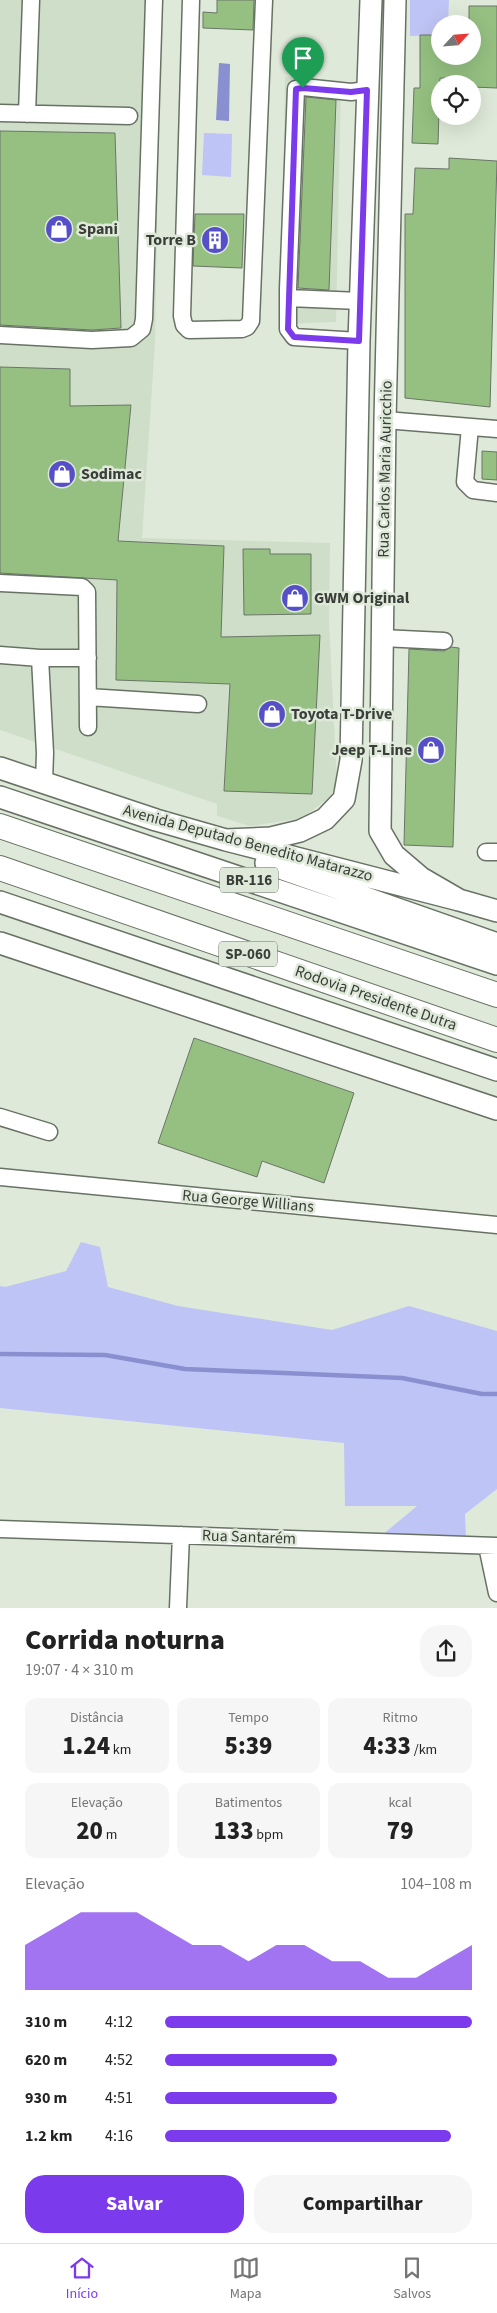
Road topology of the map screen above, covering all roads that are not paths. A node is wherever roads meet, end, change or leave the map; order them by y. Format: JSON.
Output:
{"nodes":[{"id":1,"x":31,"y":0,"type":"edge"},
{"id":2,"x":154,"y":0,"type":"edge"},
{"id":3,"x":191,"y":0,"type":"edge"},
{"id":4,"x":264,"y":0,"type":"edge"},
{"id":5,"x":371,"y":0,"type":"edge"},
{"id":6,"x":396,"y":0,"type":"edge"},
{"id":7,"x":367,"y":90,"type":"junction"},
{"id":8,"x":0,"y":113,"type":"edge"},
{"id":9,"x":27,"y":114,"type":"junction"},
{"id":10,"x":129,"y":116,"type":"dead end"},
{"id":11,"x":288,"y":298,"type":"junction"},
{"id":12,"x":360,"y":301,"type":"junction"},
{"id":13,"x":0,"y":335,"type":"edge"},
{"id":14,"x":359,"y":341,"type":"junction"},
{"id":15,"x":358,"y":400,"type":"junction"},
{"id":16,"x":385,"y":420,"type":"junction"},
{"id":17,"x":470,"y":426,"type":"junction"},
{"id":18,"x":497,"y":428,"type":"edge"},
{"id":19,"x":497,"y":493,"type":"edge"},
{"id":20,"x":0,"y":583,"type":"edge"},
{"id":21,"x":382,"y":638,"type":"junction"},
{"id":22,"x":444,"y":641,"type":"dead end"},
{"id":23,"x":0,"y":655,"type":"edge"},
{"id":24,"x":40,"y":658,"type":"junction"},
{"id":25,"x":88,"y":658,"type":"junction"},
{"id":26,"x":88,"y":697,"type":"junction"},
{"id":27,"x":198,"y":704,"type":"dead end"},
{"id":28,"x":88,"y":727,"type":"dead end"},
{"id":29,"x":0,"y":768,"type":"edge"},
{"id":30,"x":44,"y":782,"type":"junction"},
{"id":31,"x":0,"y":796,"type":"edge"},
{"id":32,"x":156,"y":820,"type":"junction"},
{"id":33,"x":0,"y":826,"type":"edge"},
{"id":34,"x":226,"y":840,"type":"junction"},
{"id":35,"x":0,"y":868,"type":"edge"},
{"id":36,"x":460,"y":900,"type":"junction"},
{"id":37,"x":0,"y":902,"type":"edge"},
{"id":38,"x":497,"y":912,"type":"edge"},
{"id":39,"x":0,"y":943,"type":"edge"},
{"id":40,"x":497,"y":944,"type":"edge"},
{"id":41,"x":497,"y":964,"type":"edge"},
{"id":42,"x":497,"y":995,"type":"edge"},
{"id":43,"x":497,"y":1040,"type":"edge"},
{"id":44,"x":497,"y":1070,"type":"edge"},
{"id":45,"x":497,"y":1109,"type":"edge"},
{"id":46,"x":0,"y":1117,"type":"edge"},
{"id":47,"x":49,"y":1132,"type":"dead end"},
{"id":48,"x":0,"y":1177,"type":"edge"},
{"id":49,"x":497,"y":1225,"type":"edge"},
{"id":50,"x":0,"y":1529,"type":"edge"},
{"id":51,"x":181,"y":1535,"type":"junction"},
{"id":52,"x":492,"y":1546,"type":"edge"},
{"id":53,"x":497,"y":1593,"type":"edge"},
{"id":54,"x":178,"y":1608,"type":"edge"}],
"edges":[{"from":1,"to":9,"type":"street"},
{"from":2,"to":13,"type":"street"},
{"from":3,"to":4,"type":"street"},
{"from":5,"to":7,"type":"main road","name":"Rua Carlos Maria Auricchio"},
{"from":6,"to":16,"type":"main road","name":"Rua Carlos Maria Auricchio"},
{"from":7,"to":11,"type":"street"},
{"from":7,"to":12,"type":"main road","name":"Rua Carlos Maria Auricchio"},
{"from":8,"to":9,"type":"street"},
{"from":9,"to":10,"type":"street"},
{"from":11,"to":12,"type":"street"},
{"from":11,"to":14,"type":"street"},
{"from":12,"to":14,"type":"main road","name":"Rua Carlos Maria Auricchio"},
{"from":14,"to":15,"type":"main road","name":"Rua Carlos Maria Auricchio"},
{"from":15,"to":16,"type":"main road"},
{"from":15,"to":34,"type":"main road","name":"Rua Carlos Maria Auricchio"},
{"from":16,"to":17,"type":"street"},
{"from":16,"to":21,"type":"main road","name":"Rua Carlos Maria Auricchio"},
{"from":17,"to":18,"type":"street"},
{"from":17,"to":19,"type":"street"},
{"from":20,"to":25,"type":"street"},
{"from":21,"to":22,"type":"street"},
{"from":21,"to":36,"type":"main road","name":"Rua Carlos Maria Auricchio"},
{"from":23,"to":24,"type":"street"},
{"from":24,"to":25,"type":"street"},
{"from":24,"to":30,"type":"street"},
{"from":25,"to":26,"type":"street"},
{"from":26,"to":27,"type":"street"},
{"from":26,"to":28,"type":"street"},
{"from":29,"to":30,"type":"main road","name":"Avenida Deputado Benedito Matarazzo"},
{"from":30,"to":32,"type":"main road","name":"Avenida Deputado Benedito Matarazzo"},
{"from":31,"to":41,"type":"main road","number":"BR-116"},
{"from":32,"to":34,"type":"main road","name":"Avenida Deputado Benedito Matarazzo"},
{"from":32,"to":40,"type":"main road"},
{"from":33,"to":42,"type":"highway","number":"SP-060"},
{"from":34,"to":36,"type":"main road","name":"Avenida Deputado Benedito Matarazzo"},
{"from":35,"to":43,"type":"highway","name":"Rodovia Presidente Dutra","number":"SP-060"},
{"from":36,"to":38,"type":"main road","name":"Avenida Deputado Benedito Matarazzo"},
{"from":37,"to":44,"type":"main road","name":"Rodovia Presidente Dutra"},
{"from":39,"to":45,"type":"main road"},
{"from":46,"to":47,"type":"street"},
{"from":48,"to":49,"type":"street","name":"Rua George Willians"},
{"from":50,"to":51,"type":"street","name":"Rua Santarém"},
{"from":51,"to":52,"type":"street","name":"Rua Santarém"},
{"from":51,"to":54,"type":"street"},
{"from":52,"to":53,"type":"street"}]}
